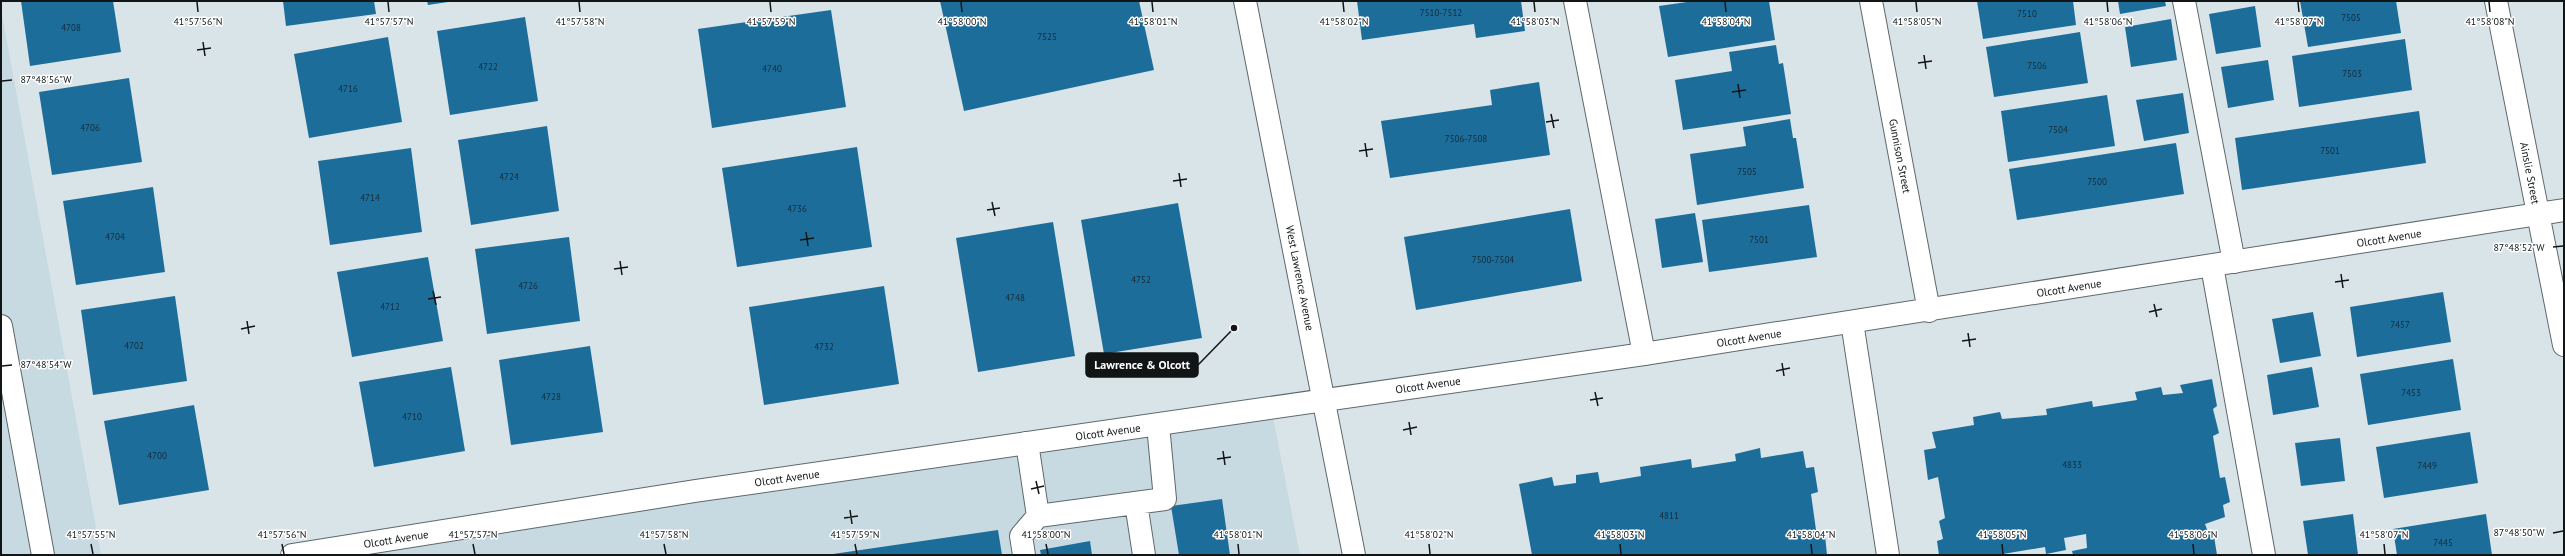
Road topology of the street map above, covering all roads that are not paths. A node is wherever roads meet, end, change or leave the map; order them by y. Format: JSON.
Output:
{"nodes":[{"id":1,"x":1245,"y":1,"type":"edge"},
{"id":2,"x":1575,"y":1,"type":"edge"},
{"id":3,"x":1871,"y":1,"type":"edge"},
{"id":4,"x":2184,"y":1,"type":"edge"},
{"id":5,"x":2496,"y":1,"type":"edge"},
{"id":6,"x":2564,"y":210,"type":"edge"},
{"id":7,"x":2538,"y":214,"type":"junction"},
{"id":8,"x":2234,"y":262,"type":"junction"},
{"id":9,"x":2212,"y":266,"type":"junction"},
{"id":10,"x":1929,"y":311,"type":"junction"},
{"id":11,"x":1852,"y":322,"type":"junction"},
{"id":12,"x":1,"y":326,"type":"edge"},
{"id":13,"x":2564,"y":345,"type":"edge"},
{"id":14,"x":1644,"y":354,"type":"junction"},
{"id":15,"x":1324,"y":400,"type":"junction"},
{"id":16,"x":1158,"y":425,"type":"junction"},
{"id":17,"x":1027,"y":443,"type":"junction"},
{"id":18,"x":1136,"y":503,"type":"junction"},
{"id":19,"x":1038,"y":516,"type":"junction"},
{"id":20,"x":43,"y":555,"type":"edge"},
{"id":21,"x":292,"y":555,"type":"edge"},
{"id":22,"x":1024,"y":555,"type":"edge"},
{"id":23,"x":1144,"y":555,"type":"edge"},
{"id":24,"x":1354,"y":555,"type":"edge"},
{"id":25,"x":1888,"y":555,"type":"edge"},
{"id":26,"x":2264,"y":555,"type":"edge"}],
"edges":[{"from":1,"to":15,"type":"street","name":"West Lawrence Avenue"},
{"from":2,"to":14,"type":"street"},
{"from":3,"to":10,"type":"street","name":"Gunnison Street"},
{"from":4,"to":8,"type":"street"},
{"from":5,"to":7,"type":"street","name":"Ainslie Street"},
{"from":6,"to":7,"type":"street","name":"Olcott Avenue"},
{"from":7,"to":8,"type":"street","name":"Olcott Avenue"},
{"from":7,"to":13,"type":"street","name":"Ainslie Street"},
{"from":8,"to":9,"type":"street","name":"Olcott Avenue"},
{"from":9,"to":10,"type":"street","name":"Olcott Avenue"},
{"from":9,"to":26,"type":"street"},
{"from":10,"to":11,"type":"street","name":"Olcott Avenue"},
{"from":11,"to":14,"type":"street","name":"Olcott Avenue"},
{"from":11,"to":25,"type":"street"},
{"from":12,"to":20,"type":"street"},
{"from":14,"to":15,"type":"street","name":"Olcott Avenue"},
{"from":15,"to":16,"type":"street","name":"Olcott Avenue"},
{"from":15,"to":24,"type":"street","name":"West Lawrence Avenue"},
{"from":16,"to":17,"type":"street","name":"Olcott Avenue"},
{"from":16,"to":18,"type":"street"},
{"from":17,"to":19,"type":"street"},
{"from":17,"to":21,"type":"street","name":"Olcott Avenue"},
{"from":18,"to":19,"type":"street"},
{"from":18,"to":23,"type":"street"},
{"from":19,"to":22,"type":"street"}]}
